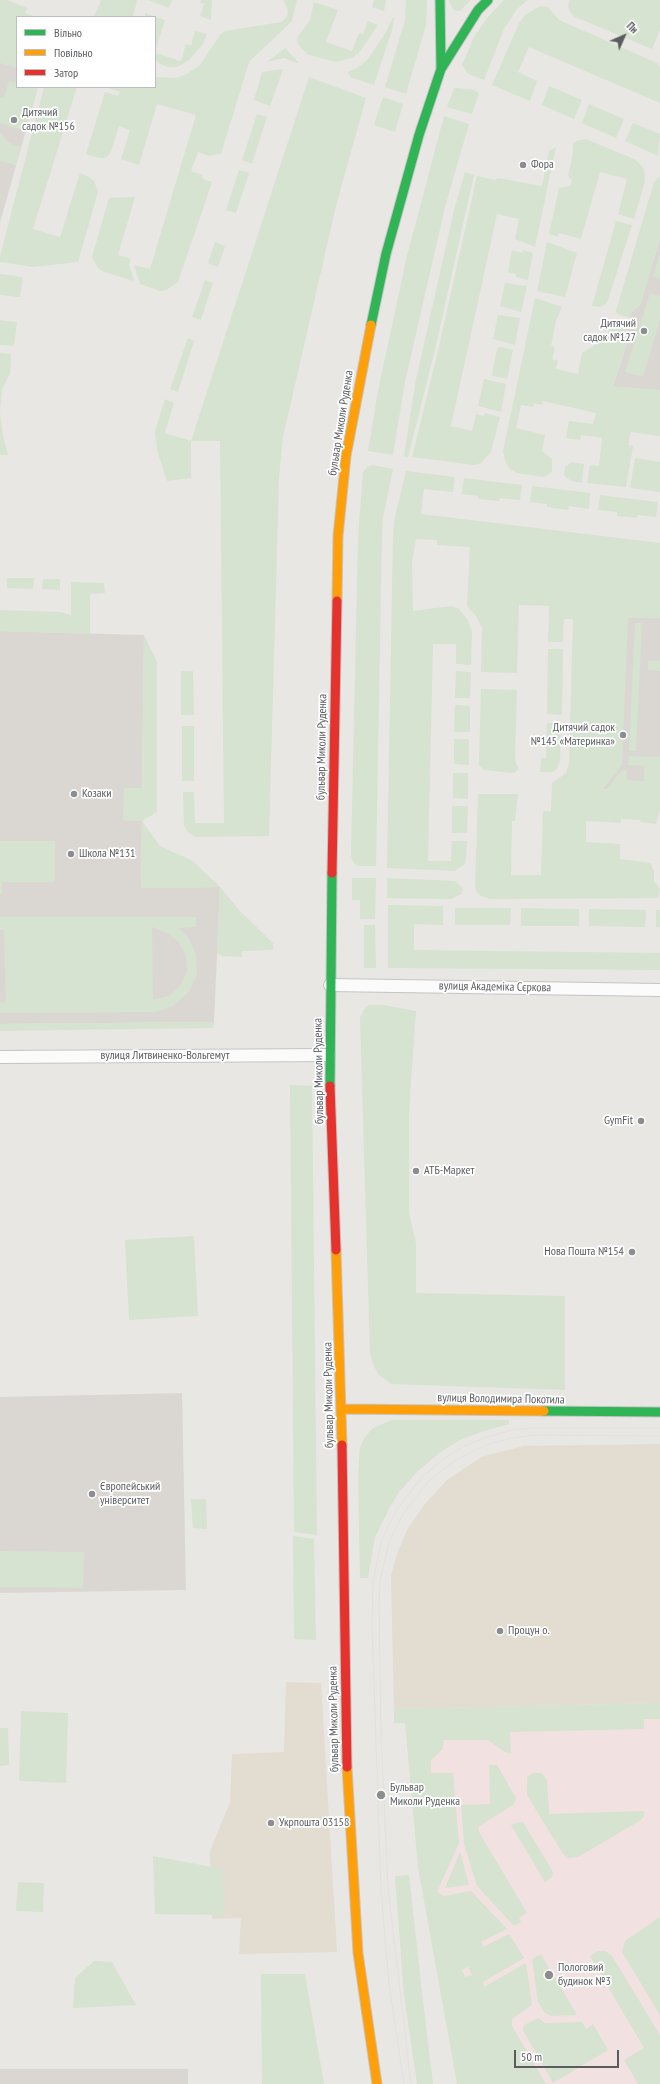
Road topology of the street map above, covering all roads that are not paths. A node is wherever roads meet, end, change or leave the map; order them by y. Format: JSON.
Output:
{"nodes":[{"id":1,"x":440,"y":0,"type":"edge"},
{"id":2,"x":488,"y":0,"type":"edge"},
{"id":3,"x":441,"y":69,"type":"junction"},
{"id":4,"x":330,"y":985,"type":"junction"},
{"id":5,"x":660,"y":990,"type":"edge"},
{"id":6,"x":329,"y":1055,"type":"junction"},
{"id":7,"x":0,"y":1058,"type":"edge"},
{"id":8,"x":342,"y":1409,"type":"junction"},
{"id":9,"x":660,"y":1412,"type":"edge"},
{"id":10,"x":377,"y":2084,"type":"edge"}],
"edges":[{"from":1,"to":3,"type":"street","name":"бульвар Миколи Руденка"},
{"from":2,"to":3,"type":"street","name":"бульвар Миколи Руденка"},
{"from":3,"to":4,"type":"street","name":"бульвар Миколи Руденка"},
{"from":4,"to":5,"type":"street","name":"вулиця Академіка Сєркова"},
{"from":4,"to":6,"type":"street","name":"бульвар Миколи Руденка"},
{"from":6,"to":7,"type":"street","name":"вулиця Литвиненко-Вольгемут"},
{"from":6,"to":8,"type":"street","name":"бульвар Миколи Руденка"},
{"from":8,"to":9,"type":"street","name":"вулиця Володимира Покотила"},
{"from":8,"to":10,"type":"street","name":"бульвар Миколи Руденка"}]}
